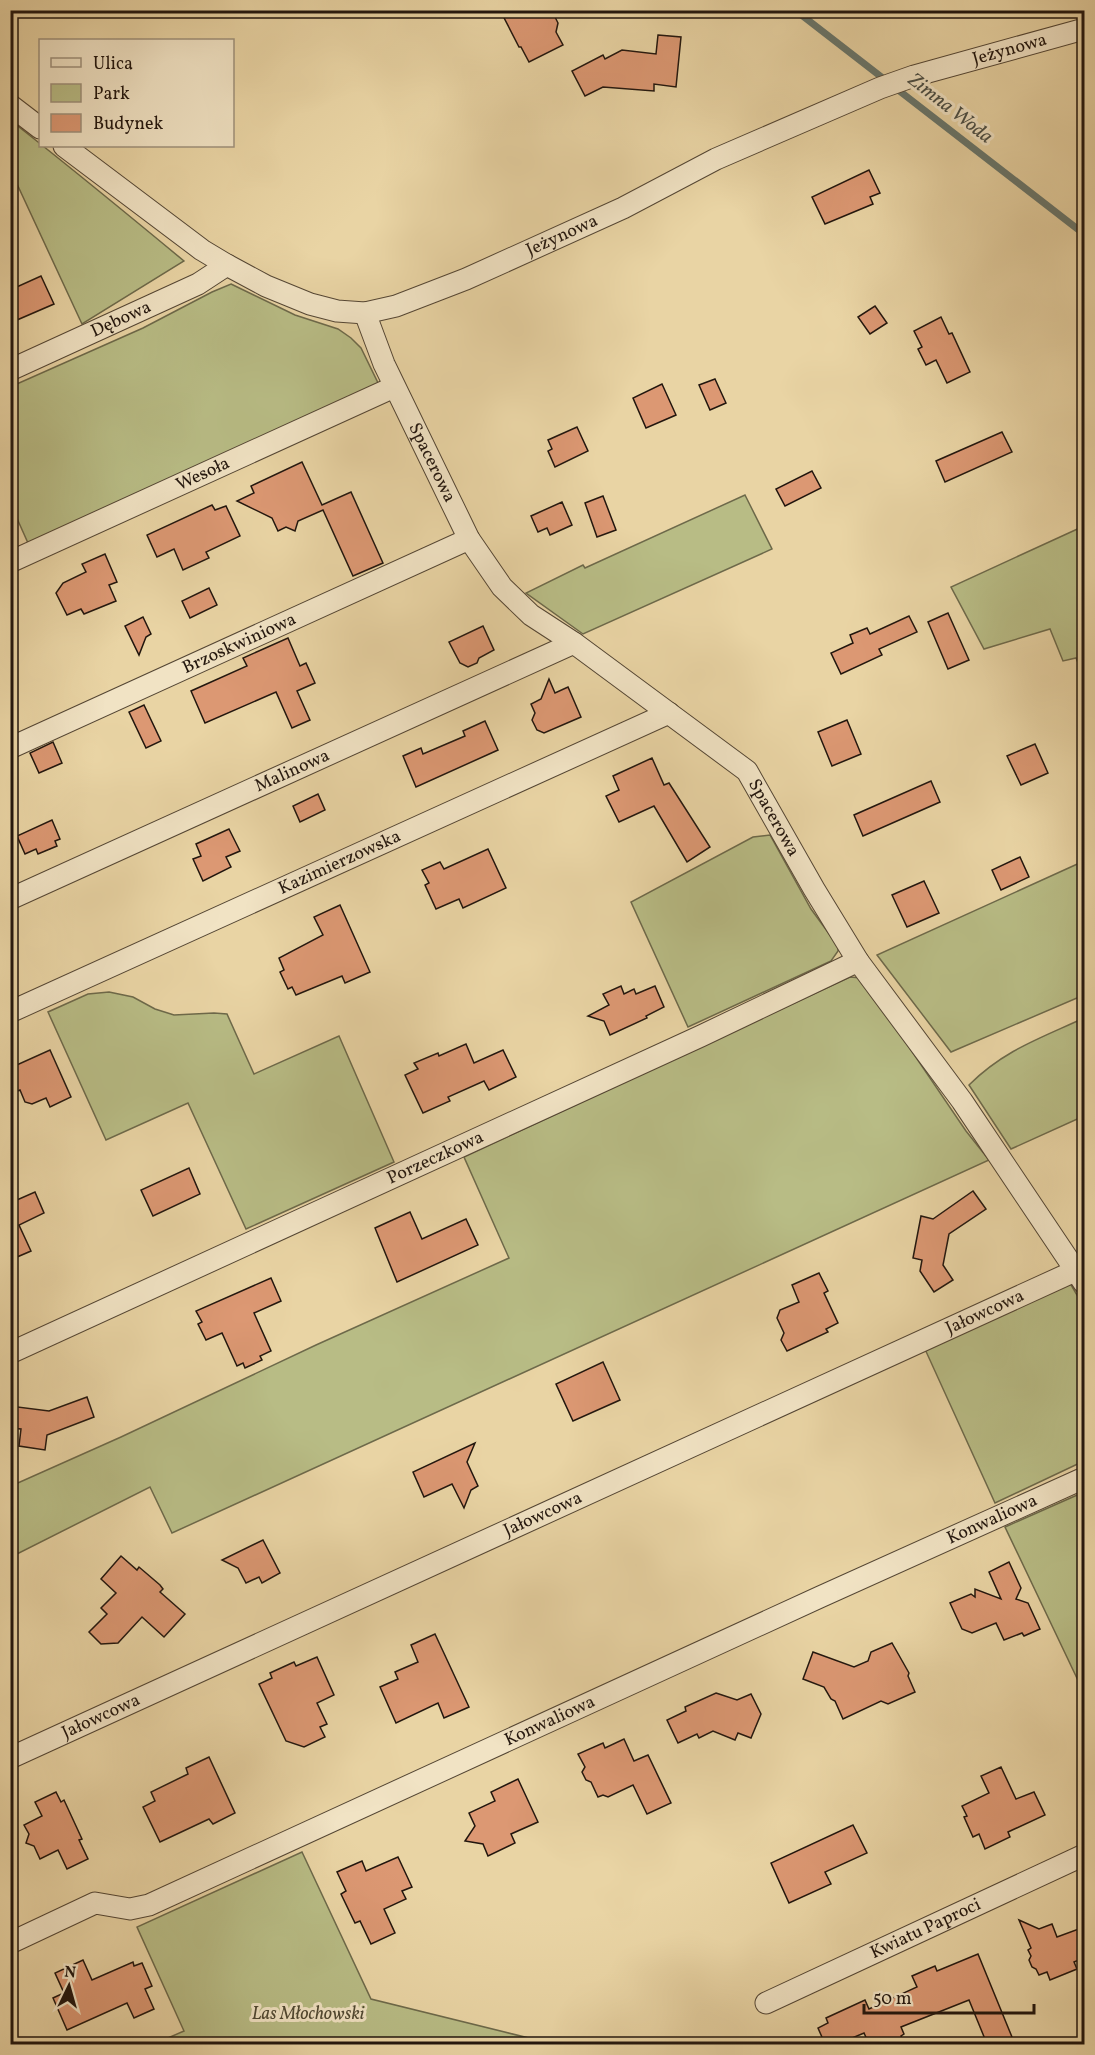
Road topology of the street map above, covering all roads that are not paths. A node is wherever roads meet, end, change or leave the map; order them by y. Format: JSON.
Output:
{"nodes":[{"id":1,"x":1084,"y":29,"type":"edge"},
{"id":2,"x":10,"y":105,"type":"edge"},
{"id":3,"x":39,"y":127,"type":"edge"},
{"id":4,"x":65,"y":147,"type":"edge"},
{"id":5,"x":227,"y":265,"type":"junction"},
{"id":6,"x":365,"y":313,"type":"junction"},
{"id":7,"x":10,"y":370,"type":"edge"},
{"id":8,"x":394,"y":387,"type":"junction"},
{"id":9,"x":469,"y":539,"type":"junction"},
{"id":10,"x":10,"y":562,"type":"edge"},
{"id":11,"x":574,"y":643,"type":"junction"},
{"id":12,"x":669,"y":713,"type":"junction"},
{"id":13,"x":10,"y":748,"type":"edge"},
{"id":14,"x":10,"y":898,"type":"edge"},
{"id":15,"x":858,"y":961,"type":"junction"},
{"id":16,"x":10,"y":1012,"type":"edge"},
{"id":17,"x":1081,"y":1276,"type":"edge"},
{"id":18,"x":10,"y":1353,"type":"edge"},
{"id":19,"x":1084,"y":1478,"type":"edge"},
{"id":20,"x":10,"y":1758,"type":"edge"},
{"id":21,"x":1084,"y":1856,"type":"edge"},
{"id":22,"x":10,"y":1943,"type":"edge"},
{"id":23,"x":766,"y":2003,"type":"dead end"}],
"edges":[{"from":1,"to":6,"type":"street","name":"Jeżynowa"},
{"from":2,"to":3,"type":"street"},
{"from":4,"to":5,"type":"street","name":"Jeżynowa"},
{"from":5,"to":6,"type":"street","name":"Jeżynowa"},
{"from":5,"to":7,"type":"street","name":"Dębowa"},
{"from":6,"to":8,"type":"street","name":"Spacerowa"},
{"from":8,"to":9,"type":"street","name":"Spacerowa"},
{"from":8,"to":10,"type":"street","name":"Wesoła"},
{"from":9,"to":11,"type":"street","name":"Spacerowa"},
{"from":9,"to":13,"type":"street","name":"Brzoskwiniowa"},
{"from":11,"to":12,"type":"street","name":"Spacerowa"},
{"from":11,"to":14,"type":"street","name":"Malinowa"},
{"from":12,"to":15,"type":"street","name":"Spacerowa"},
{"from":12,"to":16,"type":"street","name":"Kazimierzowska"},
{"from":15,"to":17,"type":"street","name":"Spacerowa"},
{"from":15,"to":18,"type":"street","name":"Porzeczkowa"},
{"from":17,"to":20,"type":"street","name":"Jałowcowa"},
{"from":19,"to":22,"type":"street","name":"Konwaliowa"},
{"from":21,"to":23,"type":"street","name":"Kwiatu Paproci"}]}
